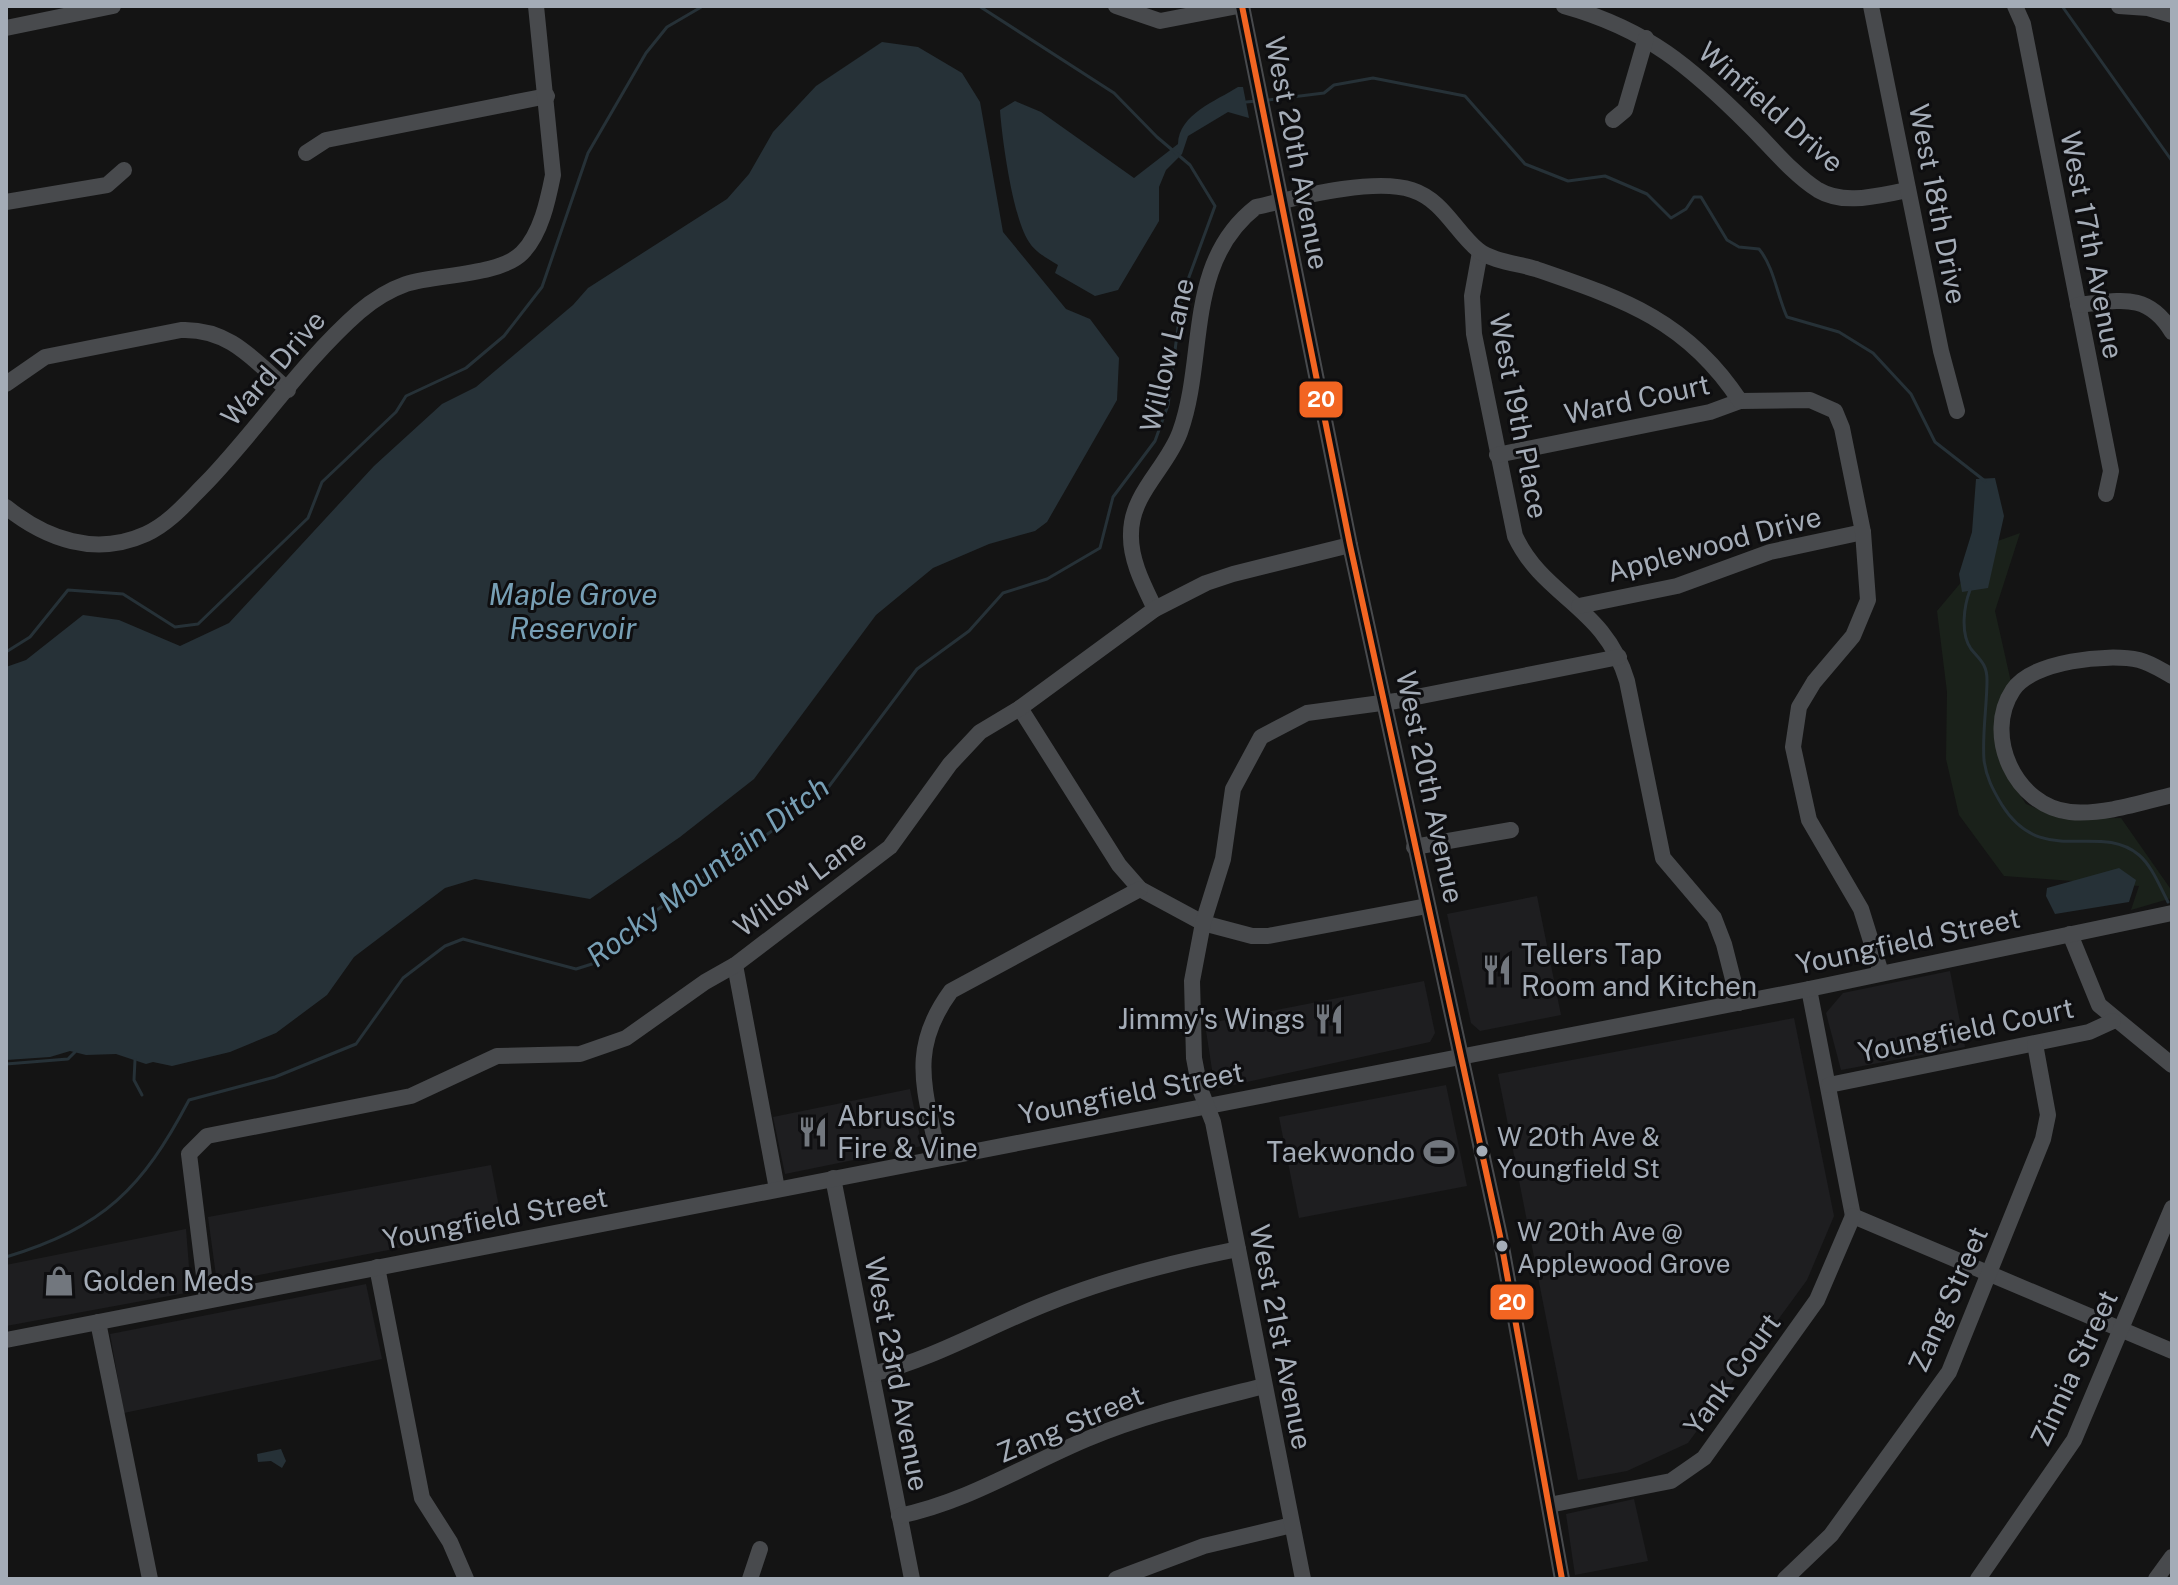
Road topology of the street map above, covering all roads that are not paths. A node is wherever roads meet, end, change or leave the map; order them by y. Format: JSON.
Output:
{"nodes":[{"id":1,"x":113,"y":6,"type":"edge"},
{"id":2,"x":536,"y":6,"type":"edge"},
{"id":3,"x":1116,"y":6,"type":"edge"},
{"id":4,"x":1240,"y":6,"type":"edge"},
{"id":5,"x":1564,"y":6,"type":"edge"},
{"id":6,"x":1871,"y":6,"type":"edge"},
{"id":7,"x":2015,"y":6,"type":"edge"},
{"id":8,"x":2023,"y":6,"type":"edge"},
{"id":9,"x":2119,"y":6,"type":"edge"},
{"id":10,"x":2172,"y":15,"type":"edge"},
{"id":11,"x":2023,"y":24,"type":"junction"},
{"id":12,"x":6,"y":28,"type":"edge"},
{"id":13,"x":1646,"y":38,"type":"junction"},
{"id":14,"x":547,"y":96,"type":"junction"},
{"id":15,"x":1613,"y":120,"type":"dead end"},
{"id":16,"x":306,"y":153,"type":"dead end"},
{"id":17,"x":124,"y":170,"type":"dead end"},
{"id":18,"x":1908,"y":190,"type":"junction"},
{"id":19,"x":6,"y":202,"type":"edge"},
{"id":20,"x":1281,"y":202,"type":"junction"},
{"id":21,"x":1480,"y":252,"type":"junction"},
{"id":22,"x":2078,"y":305,"type":"junction"},
{"id":23,"x":2172,"y":332,"type":"edge"},
{"id":24,"x":6,"y":384,"type":"edge"},
{"id":25,"x":288,"y":390,"type":"junction"},
{"id":26,"x":1740,"y":401,"type":"junction"},
{"id":27,"x":1957,"y":411,"type":"dead end"},
{"id":28,"x":1497,"y":455,"type":"junction"},
{"id":29,"x":2106,"y":494,"type":"dead end"},
{"id":30,"x":6,"y":507,"type":"edge"},
{"id":31,"x":1863,"y":532,"type":"junction"},
{"id":32,"x":1350,"y":545,"type":"junction"},
{"id":33,"x":1579,"y":606,"type":"junction"},
{"id":34,"x":1155,"y":609,"type":"junction"},
{"id":35,"x":1619,"y":657,"type":"junction"},
{"id":36,"x":2172,"y":676,"type":"edge"},
{"id":37,"x":1385,"y":701,"type":"junction"},
{"id":38,"x":1020,"y":708,"type":"junction"},
{"id":39,"x":2172,"y":795,"type":"edge"},
{"id":40,"x":1511,"y":830,"type":"dead end"},
{"id":41,"x":1414,"y":847,"type":"junction"},
{"id":42,"x":1140,"y":889,"type":"junction"},
{"id":43,"x":1427,"y":906,"type":"junction"},
{"id":44,"x":2172,"y":913,"type":"edge"},
{"id":45,"x":1203,"y":923,"type":"junction"},
{"id":46,"x":2070,"y":934,"type":"junction"},
{"id":47,"x":735,"y":965,"type":"junction"},
{"id":48,"x":1881,"y":973,"type":"junction"},
{"id":49,"x":1809,"y":989,"type":"junction"},
{"id":50,"x":1739,"y":1003,"type":"junction"},
{"id":51,"x":2113,"y":1021,"type":"junction"},
{"id":52,"x":2035,"y":1044,"type":"junction"},
{"id":53,"x":1462,"y":1057,"type":"junction"},
{"id":54,"x":2172,"y":1065,"type":"edge"},
{"id":55,"x":1829,"y":1085,"type":"junction"},
{"id":56,"x":1209,"y":1105,"type":"junction"},
{"id":57,"x":938,"y":1157,"type":"junction"},
{"id":58,"x":833,"y":1178,"type":"junction"},
{"id":59,"x":777,"y":1189,"type":"junction"},
{"id":60,"x":2172,"y":1208,"type":"edge"},
{"id":61,"x":1853,"y":1216,"type":"junction"},
{"id":62,"x":1238,"y":1249,"type":"junction"},
{"id":63,"x":377,"y":1267,"type":"junction"},
{"id":64,"x":1992,"y":1272,"type":"junction"},
{"id":65,"x":207,"y":1300,"type":"junction"},
{"id":66,"x":98,"y":1322,"type":"junction"},
{"id":67,"x":2123,"y":1331,"type":"junction"},
{"id":68,"x":6,"y":1340,"type":"edge"},
{"id":69,"x":2172,"y":1351,"type":"edge"},
{"id":70,"x":872,"y":1374,"type":"junction"},
{"id":71,"x":1264,"y":1386,"type":"junction"},
{"id":72,"x":1549,"y":1505,"type":"junction"},
{"id":73,"x":899,"y":1516,"type":"junction"},
{"id":74,"x":1292,"y":1525,"type":"junction"},
{"id":75,"x":760,"y":1549,"type":"dead end"},
{"id":76,"x":2172,"y":1557,"type":"edge"},
{"id":77,"x":150,"y":1579,"type":"edge"},
{"id":78,"x":466,"y":1579,"type":"edge"},
{"id":79,"x":750,"y":1579,"type":"edge"},
{"id":80,"x":912,"y":1579,"type":"edge"},
{"id":81,"x":1116,"y":1579,"type":"edge"},
{"id":82,"x":1303,"y":1579,"type":"edge"},
{"id":83,"x":1562,"y":1579,"type":"edge"},
{"id":84,"x":1785,"y":1579,"type":"edge"},
{"id":85,"x":1978,"y":1579,"type":"edge"},
{"id":86,"x":2156,"y":1579,"type":"edge"}],
"edges":[{"from":1,"to":12,"type":"street"},
{"from":2,"to":14,"type":"street"},
{"from":3,"to":4,"type":"street"},
{"from":4,"to":20,"type":"street","name":"West 20th Avenue"},
{"from":5,"to":13,"type":"street","name":"Winfield Drive"},
{"from":6,"to":18,"type":"street","name":"West 18th Drive"},
{"from":7,"to":11,"type":"street","name":"West 17th Avenue"},
{"from":8,"to":11,"type":"street"},
{"from":9,"to":10,"type":"street"},
{"from":11,"to":22,"type":"street","name":"West 17th Avenue"},
{"from":13,"to":15,"type":"street"},
{"from":13,"to":18,"type":"street","name":"Winfield Drive"},
{"from":14,"to":16,"type":"street"},
{"from":14,"to":25,"type":"street","name":"Ward Drive"},
{"from":17,"to":19,"type":"street"},
{"from":18,"to":27,"type":"street","name":"West 18th Drive"},
{"from":20,"to":21,"type":"street","name":"Willow Lane"},
{"from":20,"to":32,"type":"street","name":"West 20th Avenue"},
{"from":20,"to":34,"type":"street","name":"Willow Lane"},
{"from":21,"to":26,"type":"street","name":"Willow Lane"},
{"from":21,"to":28,"type":"street","name":"West 19th Place"},
{"from":22,"to":23,"type":"street"},
{"from":22,"to":29,"type":"street","name":"West 17th Avenue"},
{"from":24,"to":25,"type":"street"},
{"from":25,"to":30,"type":"street","name":"Ward Drive"},
{"from":26,"to":28,"type":"street","name":"Ward Court"},
{"from":26,"to":31,"type":"street"},
{"from":28,"to":33,"type":"street","name":"West 19th Place"},
{"from":31,"to":33,"type":"street","name":"Applewood Drive"},
{"from":31,"to":48,"type":"street"},
{"from":32,"to":34,"type":"street"},
{"from":32,"to":37,"type":"street","name":"West 20th Avenue"},
{"from":33,"to":35,"type":"street","name":"West 19th Place"},
{"from":34,"to":38,"type":"street","name":"Willow Lane"},
{"from":35,"to":37,"type":"street"},
{"from":35,"to":50,"type":"street","name":"West 19th Place"},
{"from":36,"to":39,"type":"street"},
{"from":37,"to":41,"type":"street","name":"West 20th Avenue"},
{"from":37,"to":45,"type":"street"},
{"from":38,"to":42,"type":"street"},
{"from":38,"to":47,"type":"street","name":"Willow Lane"},
{"from":40,"to":41,"type":"street"},
{"from":41,"to":43,"type":"street","name":"West 20th Avenue"},
{"from":42,"to":45,"type":"street"},
{"from":42,"to":57,"type":"street"},
{"from":43,"to":45,"type":"street"},
{"from":43,"to":53,"type":"street","name":"West 20th Avenue"},
{"from":44,"to":46,"type":"street","name":"Youngfield Street"},
{"from":45,"to":56,"type":"street"},
{"from":46,"to":48,"type":"street","name":"Youngfield Street"},
{"from":46,"to":51,"type":"street"},
{"from":47,"to":59,"type":"street"},
{"from":47,"to":65,"type":"street","name":"Willow Lane"},
{"from":48,"to":49,"type":"street","name":"Youngfield Street"},
{"from":49,"to":50,"type":"street","name":"Youngfield Street"},
{"from":49,"to":55,"type":"street"},
{"from":50,"to":53,"type":"street","name":"Youngfield Street"},
{"from":51,"to":52,"type":"street","name":"Youngfield Court"},
{"from":51,"to":54,"type":"street"},
{"from":52,"to":55,"type":"street","name":"Youngfield Court"},
{"from":52,"to":64,"type":"street","name":"Zang Street"},
{"from":53,"to":56,"type":"street","name":"Youngfield Street"},
{"from":53,"to":72,"type":"street","name":"West 20th Avenue"},
{"from":55,"to":61,"type":"street"},
{"from":56,"to":57,"type":"street","name":"Youngfield Street"},
{"from":56,"to":62,"type":"street","name":"West 21st Avenue"},
{"from":57,"to":58,"type":"street","name":"Youngfield Street"},
{"from":58,"to":59,"type":"street","name":"Youngfield Street"},
{"from":58,"to":70,"type":"street","name":"West 23rd Avenue"},
{"from":59,"to":63,"type":"street","name":"Youngfield Street"},
{"from":60,"to":67,"type":"street","name":"Zinnia Street"},
{"from":61,"to":64,"type":"street"},
{"from":61,"to":72,"type":"street","name":"Yank Court"},
{"from":62,"to":70,"type":"street"},
{"from":62,"to":71,"type":"street","name":"West 21st Avenue"},
{"from":63,"to":65,"type":"street","name":"Youngfield Street"},
{"from":63,"to":78,"type":"street"},
{"from":64,"to":67,"type":"street"},
{"from":64,"to":84,"type":"street","name":"Zang Street"},
{"from":65,"to":66,"type":"street","name":"Youngfield Street"},
{"from":66,"to":68,"type":"street","name":"Youngfield Street"},
{"from":66,"to":77,"type":"street"},
{"from":67,"to":69,"type":"street"},
{"from":67,"to":85,"type":"street","name":"Zinnia Street"},
{"from":70,"to":73,"type":"street","name":"West 23rd Avenue"},
{"from":71,"to":73,"type":"street","name":"Zang Street"},
{"from":71,"to":74,"type":"street","name":"West 21st Avenue"},
{"from":72,"to":83,"type":"street","name":"West 20th Avenue"},
{"from":73,"to":80,"type":"street","name":"West 23rd Avenue"},
{"from":74,"to":81,"type":"street"},
{"from":74,"to":82,"type":"street","name":"West 21st Avenue"},
{"from":75,"to":79,"type":"street"},
{"from":76,"to":86,"type":"street"}]}
